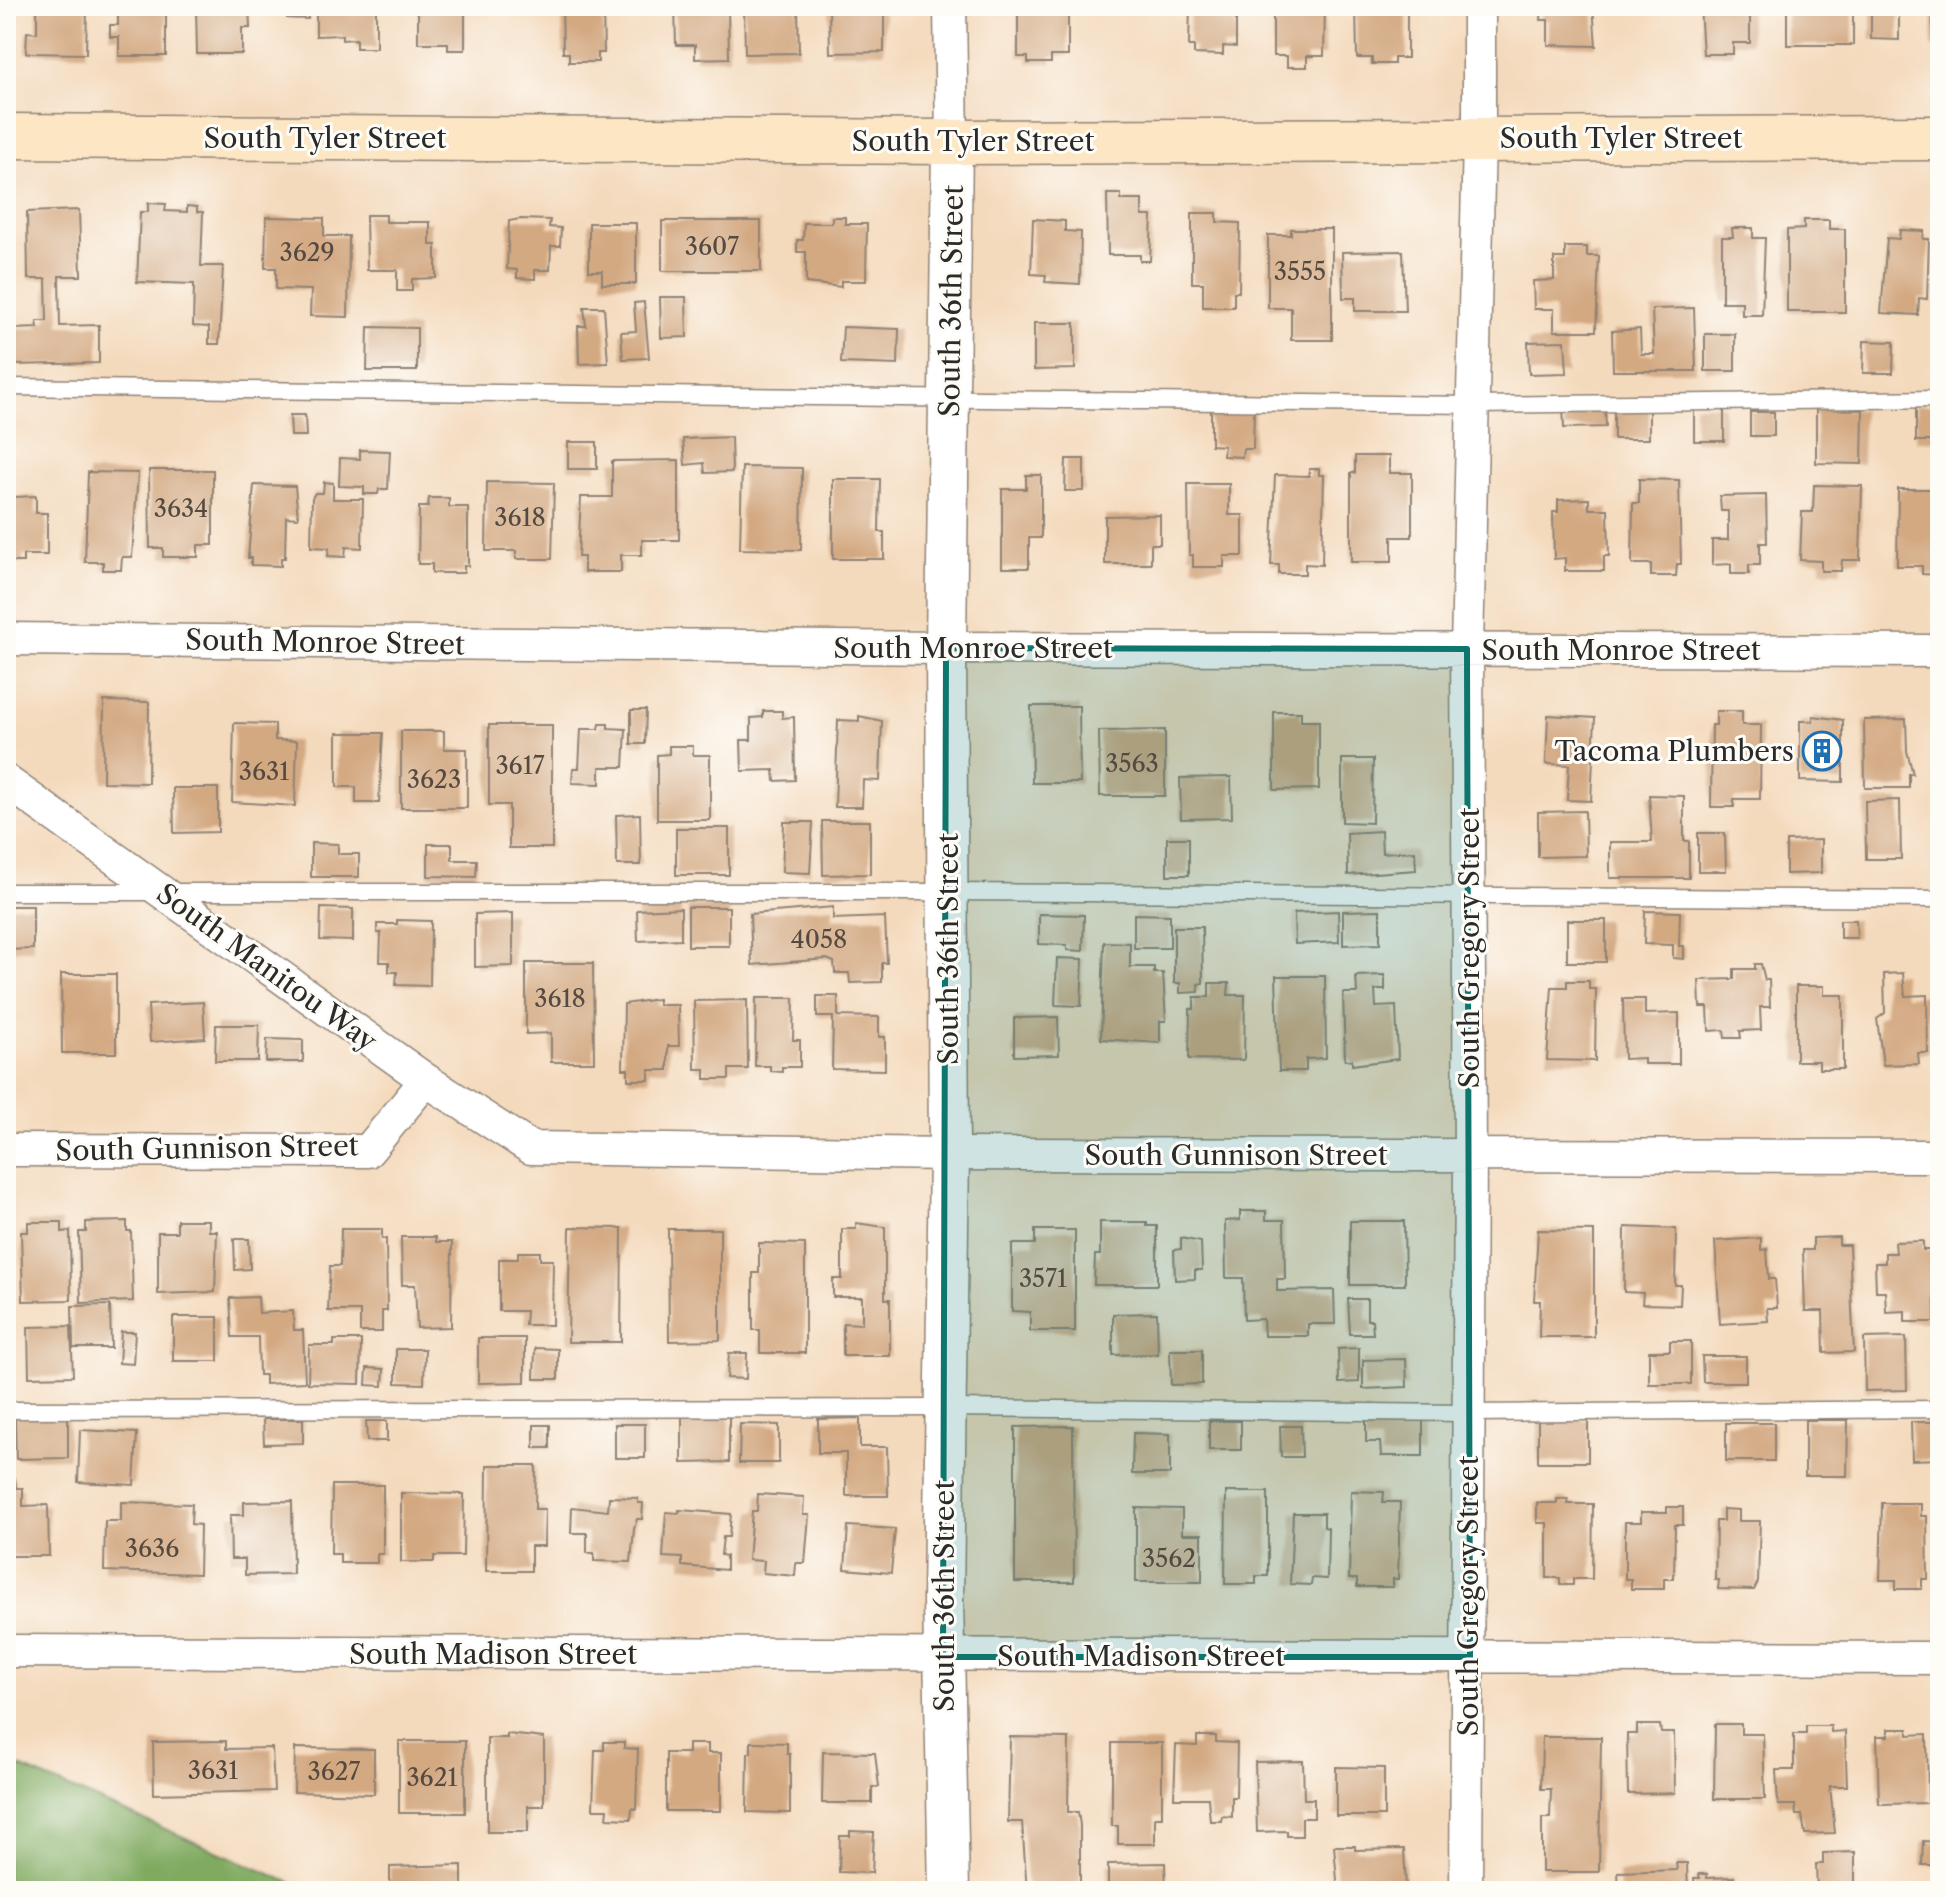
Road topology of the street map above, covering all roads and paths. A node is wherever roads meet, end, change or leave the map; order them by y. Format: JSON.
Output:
{"nodes":[{"id":1,"x":950,"y":6,"type":"edge"},
{"id":2,"x":1479,"y":6,"type":"edge"},
{"id":3,"x":6,"y":136,"type":"edge"},
{"id":4,"x":1940,"y":138,"type":"edge"},
{"id":5,"x":1479,"y":139,"type":"junction"},
{"id":6,"x":952,"y":142,"type":"junction"},
{"id":7,"x":6,"y":387,"type":"edge"},
{"id":8,"x":949,"y":397,"type":"junction"},
{"id":9,"x":1940,"y":399,"type":"edge"},
{"id":10,"x":1473,"y":405,"type":"junction"},
{"id":11,"x":6,"y":639,"type":"edge"},
{"id":12,"x":946,"y":648,"type":"junction"},
{"id":13,"x":1467,"y":649,"type":"junction"},
{"id":14,"x":1940,"y":651,"type":"edge"},
{"id":15,"x":6,"y":781,"type":"edge"},
{"id":16,"x":6,"y":892,"type":"edge"},
{"id":17,"x":948,"y":892,"type":"junction"},
{"id":18,"x":164,"y":893,"type":"junction"},
{"id":19,"x":1469,"y":897,"type":"junction"},
{"id":20,"x":1940,"y":899,"type":"edge"},
{"id":21,"x":426,"y":1080,"type":"junction"},
{"id":22,"x":531,"y":1148,"type":"joint"},
{"id":23,"x":6,"y":1150,"type":"edge"},
{"id":24,"x":949,"y":1154,"type":"junction"},
{"id":25,"x":1470,"y":1155,"type":"junction"},
{"id":26,"x":1940,"y":1156,"type":"edge"},
{"id":27,"x":946,"y":1408,"type":"junction"},
{"id":28,"x":1940,"y":1409,"type":"edge"},
{"id":29,"x":6,"y":1410,"type":"edge"},
{"id":30,"x":1467,"y":1413,"type":"junction"},
{"id":31,"x":6,"y":1651,"type":"edge"},
{"id":32,"x":943,"y":1657,"type":"junction"},
{"id":33,"x":1470,"y":1657,"type":"junction"},
{"id":34,"x":1940,"y":1658,"type":"edge"},
{"id":35,"x":949,"y":1891,"type":"edge"},
{"id":36,"x":1466,"y":1891,"type":"edge"}],
"edges":[{"from":1,"to":6,"type":"street","name":"South 36th Street"},
{"from":2,"to":5,"type":"street","name":"South Gregory Street"},
{"from":3,"to":6,"type":"main road","name":"South Tyler Street"},
{"from":4,"to":5,"type":"main road","name":"South Tyler Street"},
{"from":5,"to":6,"type":"main road","name":"South Tyler Street"},
{"from":5,"to":10,"type":"street","name":"South Gregory Street"},
{"from":6,"to":8,"type":"street","name":"South 36th Street"},
{"from":7,"to":8,"type":"lane"},
{"from":8,"to":10,"type":"lane"},
{"from":8,"to":12,"type":"street","name":"South 36th Street"},
{"from":9,"to":10,"type":"lane"},
{"from":10,"to":13,"type":"street","name":"South Gregory Street"},
{"from":11,"to":12,"type":"street","name":"South Monroe Street"},
{"from":12,"to":13,"type":"street","name":"South Monroe Street"},
{"from":12,"to":17,"type":"street","name":"South 36th Street"},
{"from":13,"to":14,"type":"street","name":"South Monroe Street"},
{"from":13,"to":19,"type":"street","name":"South Gregory Street"},
{"from":15,"to":18,"type":"street","name":"South Manitou Way"},
{"from":16,"to":18,"type":"lane"},
{"from":17,"to":18,"type":"lane"},
{"from":17,"to":19,"type":"lane"},
{"from":17,"to":24,"type":"street","name":"South 36th Street"},
{"from":18,"to":21,"type":"street","name":"South Manitou Way"},
{"from":19,"to":20,"type":"lane"},
{"from":19,"to":25,"type":"street","name":"South Gregory Street"},
{"from":21,"to":22,"type":"street","name":"South Manitou Way"},
{"from":21,"to":23,"type":"street","name":"South Gunnison Street"},
{"from":22,"to":24,"type":"street","name":"South Gunnison Street"},
{"from":24,"to":25,"type":"street","name":"South Gunnison Street"},
{"from":24,"to":27,"type":"street","name":"South 36th Street"},
{"from":25,"to":26,"type":"street","name":"South Gunnison Street"},
{"from":25,"to":30,"type":"street","name":"South Gregory Street"},
{"from":27,"to":29,"type":"lane"},
{"from":27,"to":30,"type":"lane"},
{"from":27,"to":32,"type":"street","name":"South 36th Street"},
{"from":28,"to":30,"type":"lane"},
{"from":30,"to":33,"type":"street","name":"South Gregory Street"},
{"from":31,"to":32,"type":"street","name":"South Madison Street"},
{"from":32,"to":33,"type":"street","name":"South Madison Street"},
{"from":32,"to":35,"type":"street","name":"South 36th Street"},
{"from":33,"to":34,"type":"street","name":"South Madison Street"},
{"from":33,"to":36,"type":"street","name":"South Gregory Street"}]}
